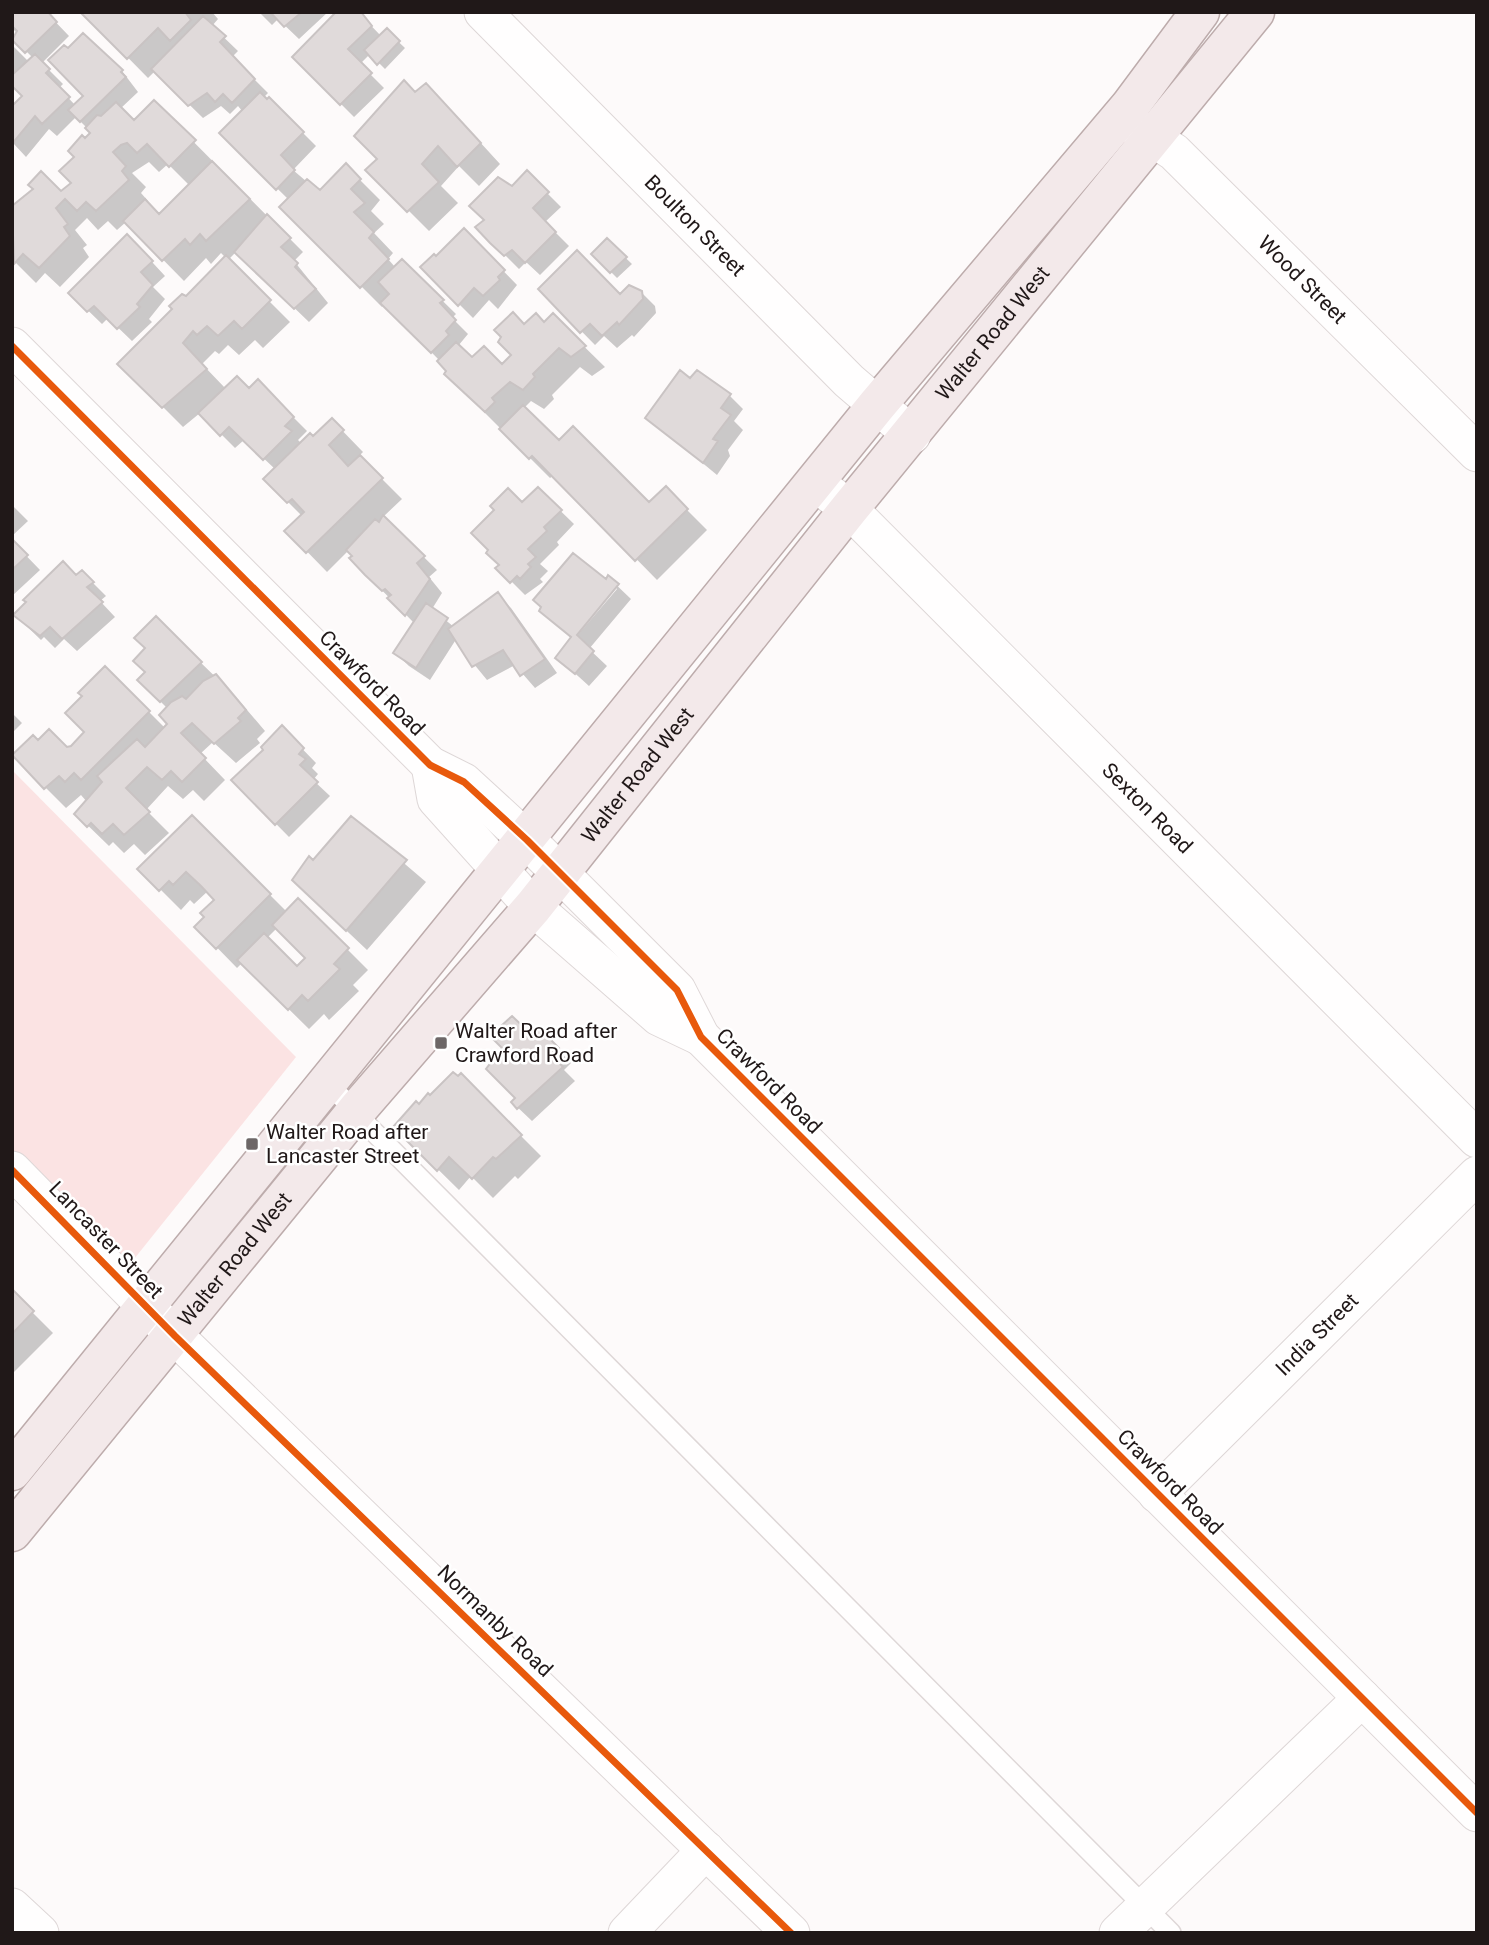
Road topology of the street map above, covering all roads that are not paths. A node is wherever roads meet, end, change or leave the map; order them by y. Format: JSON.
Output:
{"nodes":[{"id":1,"x":482,"y":12,"type":"edge"},
{"id":2,"x":1200,"y":12,"type":"edge"},
{"id":3,"x":1255,"y":12,"type":"edge"},
{"id":4,"x":1121,"y":117,"type":"junction"},
{"id":5,"x":1153,"y":137,"type":"junction"},
{"id":6,"x":12,"y":346,"type":"edge"},
{"id":7,"x":877,"y":405,"type":"junction"},
{"id":8,"x":912,"y":435,"type":"junction"},
{"id":9,"x":1477,"y":453,"type":"edge"},
{"id":10,"x":815,"y":482,"type":"junction"},
{"id":11,"x":849,"y":509,"type":"junction"},
{"id":12,"x":430,"y":765,"type":"junction"},
{"id":13,"x":527,"y":840,"type":"junction"},
{"id":14,"x":499,"y":872,"type":"junction"},
{"id":15,"x":559,"y":875,"type":"junction"},
{"id":16,"x":533,"y":907,"type":"junction"},
{"id":17,"x":701,"y":1037,"type":"junction"},
{"id":18,"x":328,"y":1086,"type":"junction"},
{"id":19,"x":356,"y":1110,"type":"junction"},
{"id":20,"x":1477,"y":1139,"type":"edge"},
{"id":21,"x":12,"y":1170,"type":"edge"},
{"id":22,"x":1477,"y":1175,"type":"edge"},
{"id":23,"x":146,"y":1307,"type":"junction"},
{"id":24,"x":174,"y":1336,"type":"junction"},
{"id":25,"x":12,"y":1471,"type":"edge"},
{"id":26,"x":1157,"y":1494,"type":"junction"},
{"id":27,"x":12,"y":1532,"type":"edge"},
{"id":28,"x":1362,"y":1698,"type":"junction"},
{"id":29,"x":1477,"y":1813,"type":"edge"},
{"id":30,"x":706,"y":1850,"type":"junction"},
{"id":31,"x":1146,"y":1907,"type":"junction"},
{"id":32,"x":12,"y":1908,"type":"edge"},
{"id":33,"x":40,"y":1933,"type":"edge"},
{"id":34,"x":627,"y":1933,"type":"edge"},
{"id":35,"x":791,"y":1933,"type":"edge"},
{"id":36,"x":1118,"y":1933,"type":"edge"},
{"id":37,"x":1171,"y":1933,"type":"edge"}],
"edges":[{"from":1,"to":7,"type":"street","name":"Boulton Street"},
{"from":2,"to":4,"type":"main road","name":"Walter Road West"},
{"from":3,"to":5,"type":"main road","name":"Walter Road West"},
{"from":4,"to":5,"type":"street","name":"Wood Street"},
{"from":4,"to":7,"type":"main road","name":"Walter Road West"},
{"from":5,"to":8,"type":"main road","name":"Walter Road West"},
{"from":5,"to":9,"type":"street","name":"Wood Street"},
{"from":6,"to":12,"type":"street","name":"Crawford Road"},
{"from":7,"to":8,"type":"street","name":"Boulton Street"},
{"from":7,"to":10,"type":"main road","name":"Walter Road West"},
{"from":8,"to":11,"type":"main road","name":"Walter Road West"},
{"from":10,"to":11,"type":"street","name":"Sexton Road"},
{"from":10,"to":13,"type":"main road","name":"Walter Road West"},
{"from":11,"to":15,"type":"main road","name":"Walter Road West"},
{"from":11,"to":20,"type":"street","name":"Sexton Road"},
{"from":12,"to":13,"type":"street","name":"Crawford Road"},
{"from":12,"to":14,"type":"street","name":"Crawford Road"},
{"from":13,"to":14,"type":"main road","name":"Walter Road West"},
{"from":13,"to":15,"type":"street","name":"Crawford Road"},
{"from":14,"to":16,"type":"street","name":"Crawford Road"},
{"from":14,"to":18,"type":"main road","name":"Walter Road West"},
{"from":15,"to":16,"type":"main road","name":"Walter Road West"},
{"from":15,"to":17,"type":"street","name":"Crawford Road"},
{"from":16,"to":17,"type":"street","name":"Crawford Road"},
{"from":16,"to":19,"type":"main road","name":"Walter Road West"},
{"from":17,"to":26,"type":"street","name":"Crawford Road"},
{"from":18,"to":19,"type":"lane"},
{"from":18,"to":23,"type":"main road","name":"Walter Road West"},
{"from":19,"to":24,"type":"main road","name":"Walter Road West"},
{"from":19,"to":31,"type":"lane"},
{"from":21,"to":23,"type":"street","name":"Lancaster Street"},
{"from":22,"to":26,"type":"street","name":"India Street"},
{"from":23,"to":24,"type":"street","name":"Lancaster Street"},
{"from":23,"to":25,"type":"main road","name":"Walter Road West"},
{"from":24,"to":27,"type":"main road","name":"Walter Road West"},
{"from":24,"to":30,"type":"street","name":"Normanby Road"},
{"from":26,"to":28,"type":"street","name":"Crawford Road"},
{"from":28,"to":29,"type":"street","name":"Crawford Road"},
{"from":28,"to":31,"type":"street"},
{"from":30,"to":34,"type":"street"},
{"from":30,"to":35,"type":"street","name":"Normanby Road"},
{"from":31,"to":36,"type":"street"},
{"from":31,"to":37,"type":"lane"},
{"from":32,"to":33,"type":"street"}]}
